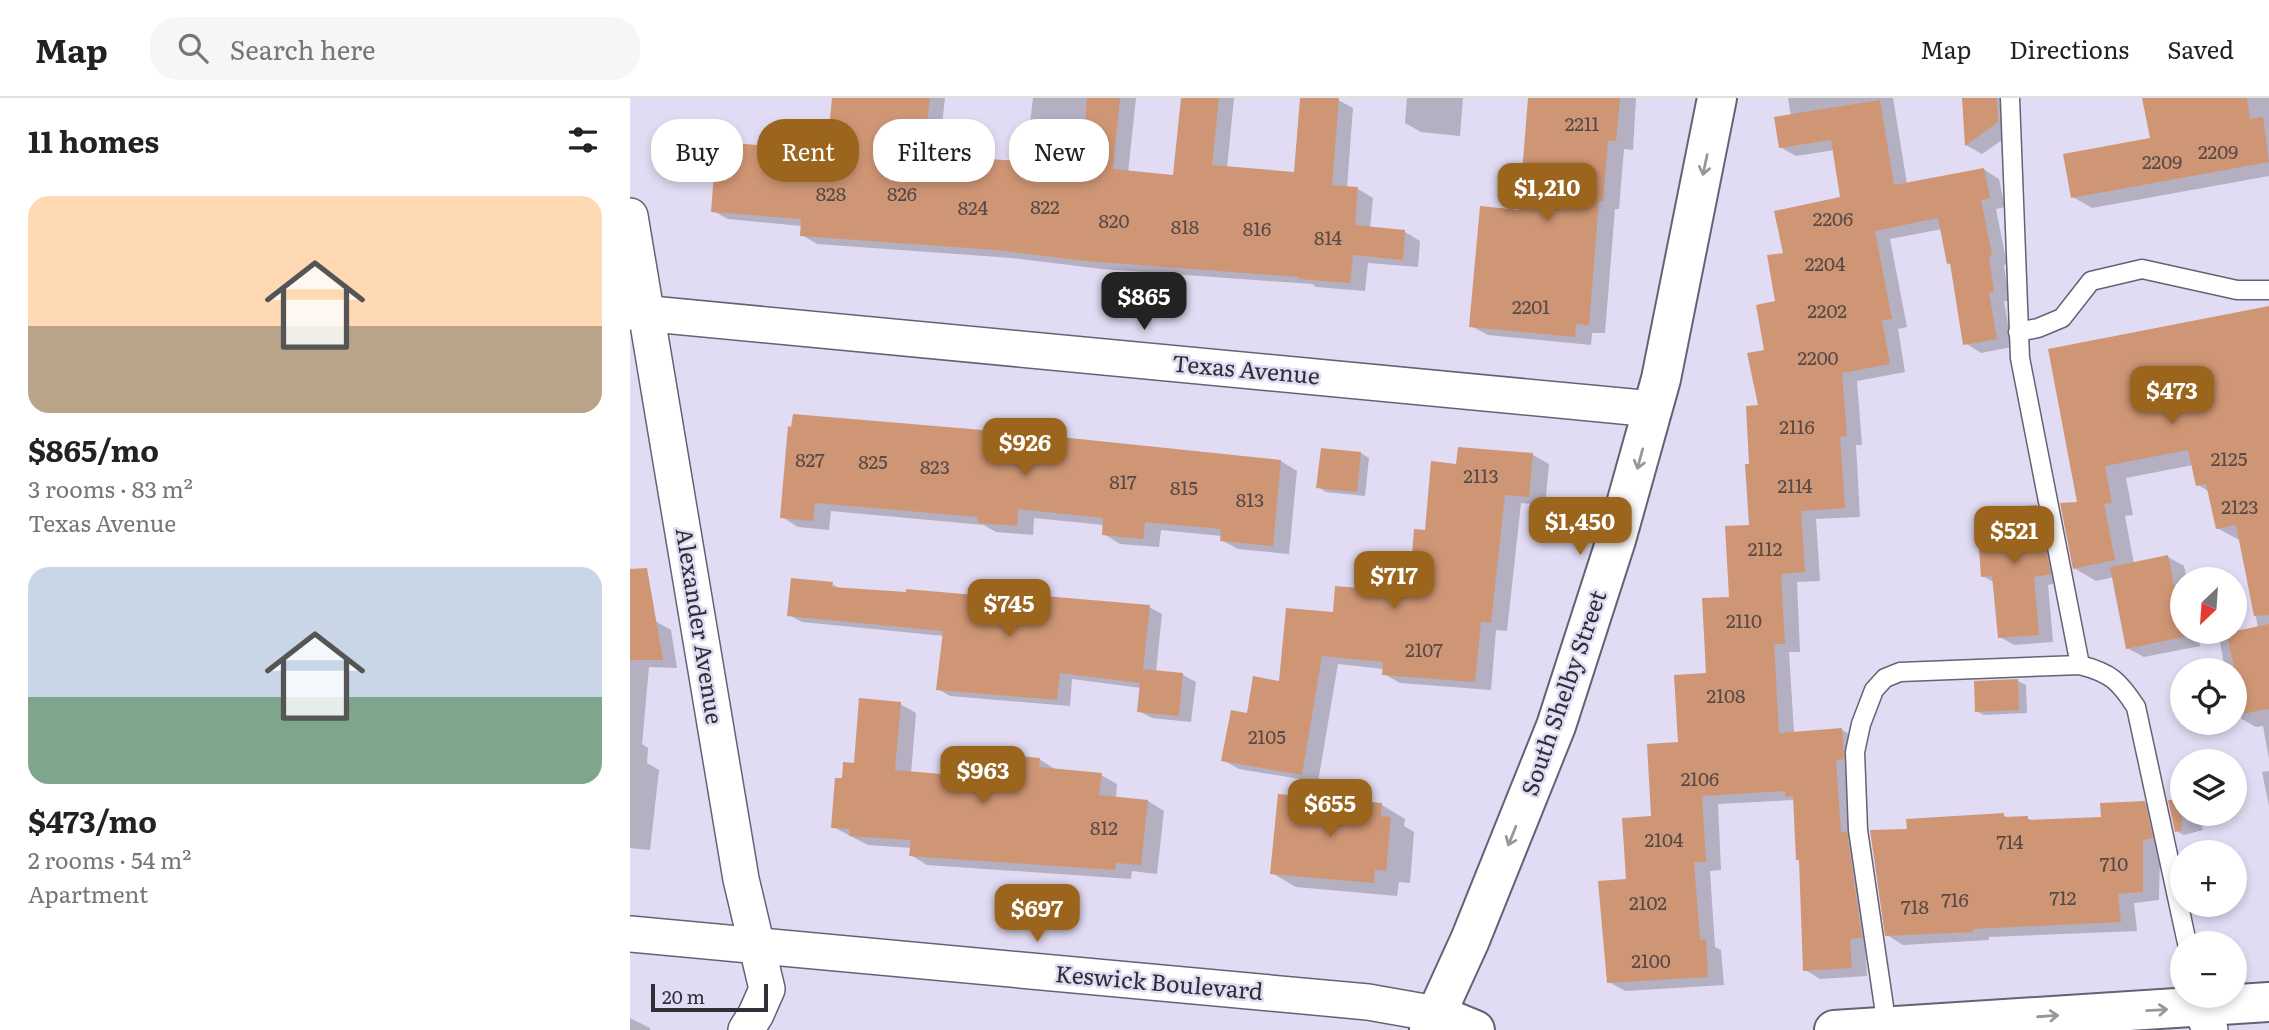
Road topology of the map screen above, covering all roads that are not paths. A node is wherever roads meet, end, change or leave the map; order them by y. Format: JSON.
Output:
{"nodes":[{"id":1,"x":1717,"y":98,"type":"edge"},
{"id":2,"x":2010,"y":98,"type":"edge"},
{"id":3,"x":630,"y":216,"type":"edge"},
{"id":4,"x":2269,"y":290,"type":"edge"},
{"id":5,"x":638,"y":312,"type":"edge"},
{"id":6,"x":2018,"y":332,"type":"junction"},
{"id":7,"x":1653,"y":409,"type":"junction"},
{"id":8,"x":2080,"y":665,"type":"junction"},
{"id":9,"x":2184,"y":931,"type":"edge"},
{"id":10,"x":630,"y":934,"type":"edge"},
{"id":11,"x":758,"y":947,"type":"junction"},
{"id":12,"x":2269,"y":1002,"type":"edge"},
{"id":13,"x":2203,"y":1011,"type":"edge"},
{"id":14,"x":1433,"y":1022,"type":"edge"},
{"id":15,"x":1887,"y":1027,"type":"junction"},
{"id":16,"x":746,"y":1030,"type":"edge"},
{"id":17,"x":1475,"y":1030,"type":"edge"},
{"id":18,"x":1834,"y":1030,"type":"edge"}],
"edges":[{"from":1,"to":7,"type":"main road","name":"South Shelby Street","one_way":true},
{"from":2,"to":6,"type":"lane"},
{"from":3,"to":5,"type":"street","name":"Alexander Avenue"},
{"from":4,"to":6,"type":"lane"},
{"from":5,"to":7,"type":"street","name":"Texas Avenue"},
{"from":5,"to":11,"type":"street","name":"Alexander Avenue"},
{"from":6,"to":8,"type":"lane"},
{"from":7,"to":14,"type":"main road","name":"South Shelby Street","one_way":true},
{"from":8,"to":9,"type":"lane"},
{"from":8,"to":15,"type":"lane"},
{"from":10,"to":11,"type":"street","name":"Keswick Boulevard"},
{"from":11,"to":14,"type":"street","name":"Keswick Boulevard"},
{"from":11,"to":16,"type":"street","name":"Alexander Avenue"},
{"from":12,"to":13,"type":"main road"},
{"from":15,"to":13,"type":"main road","one_way":true},
{"from":14,"to":17,"type":"main road"},
{"from":15,"to":18,"type":"main road"}]}
